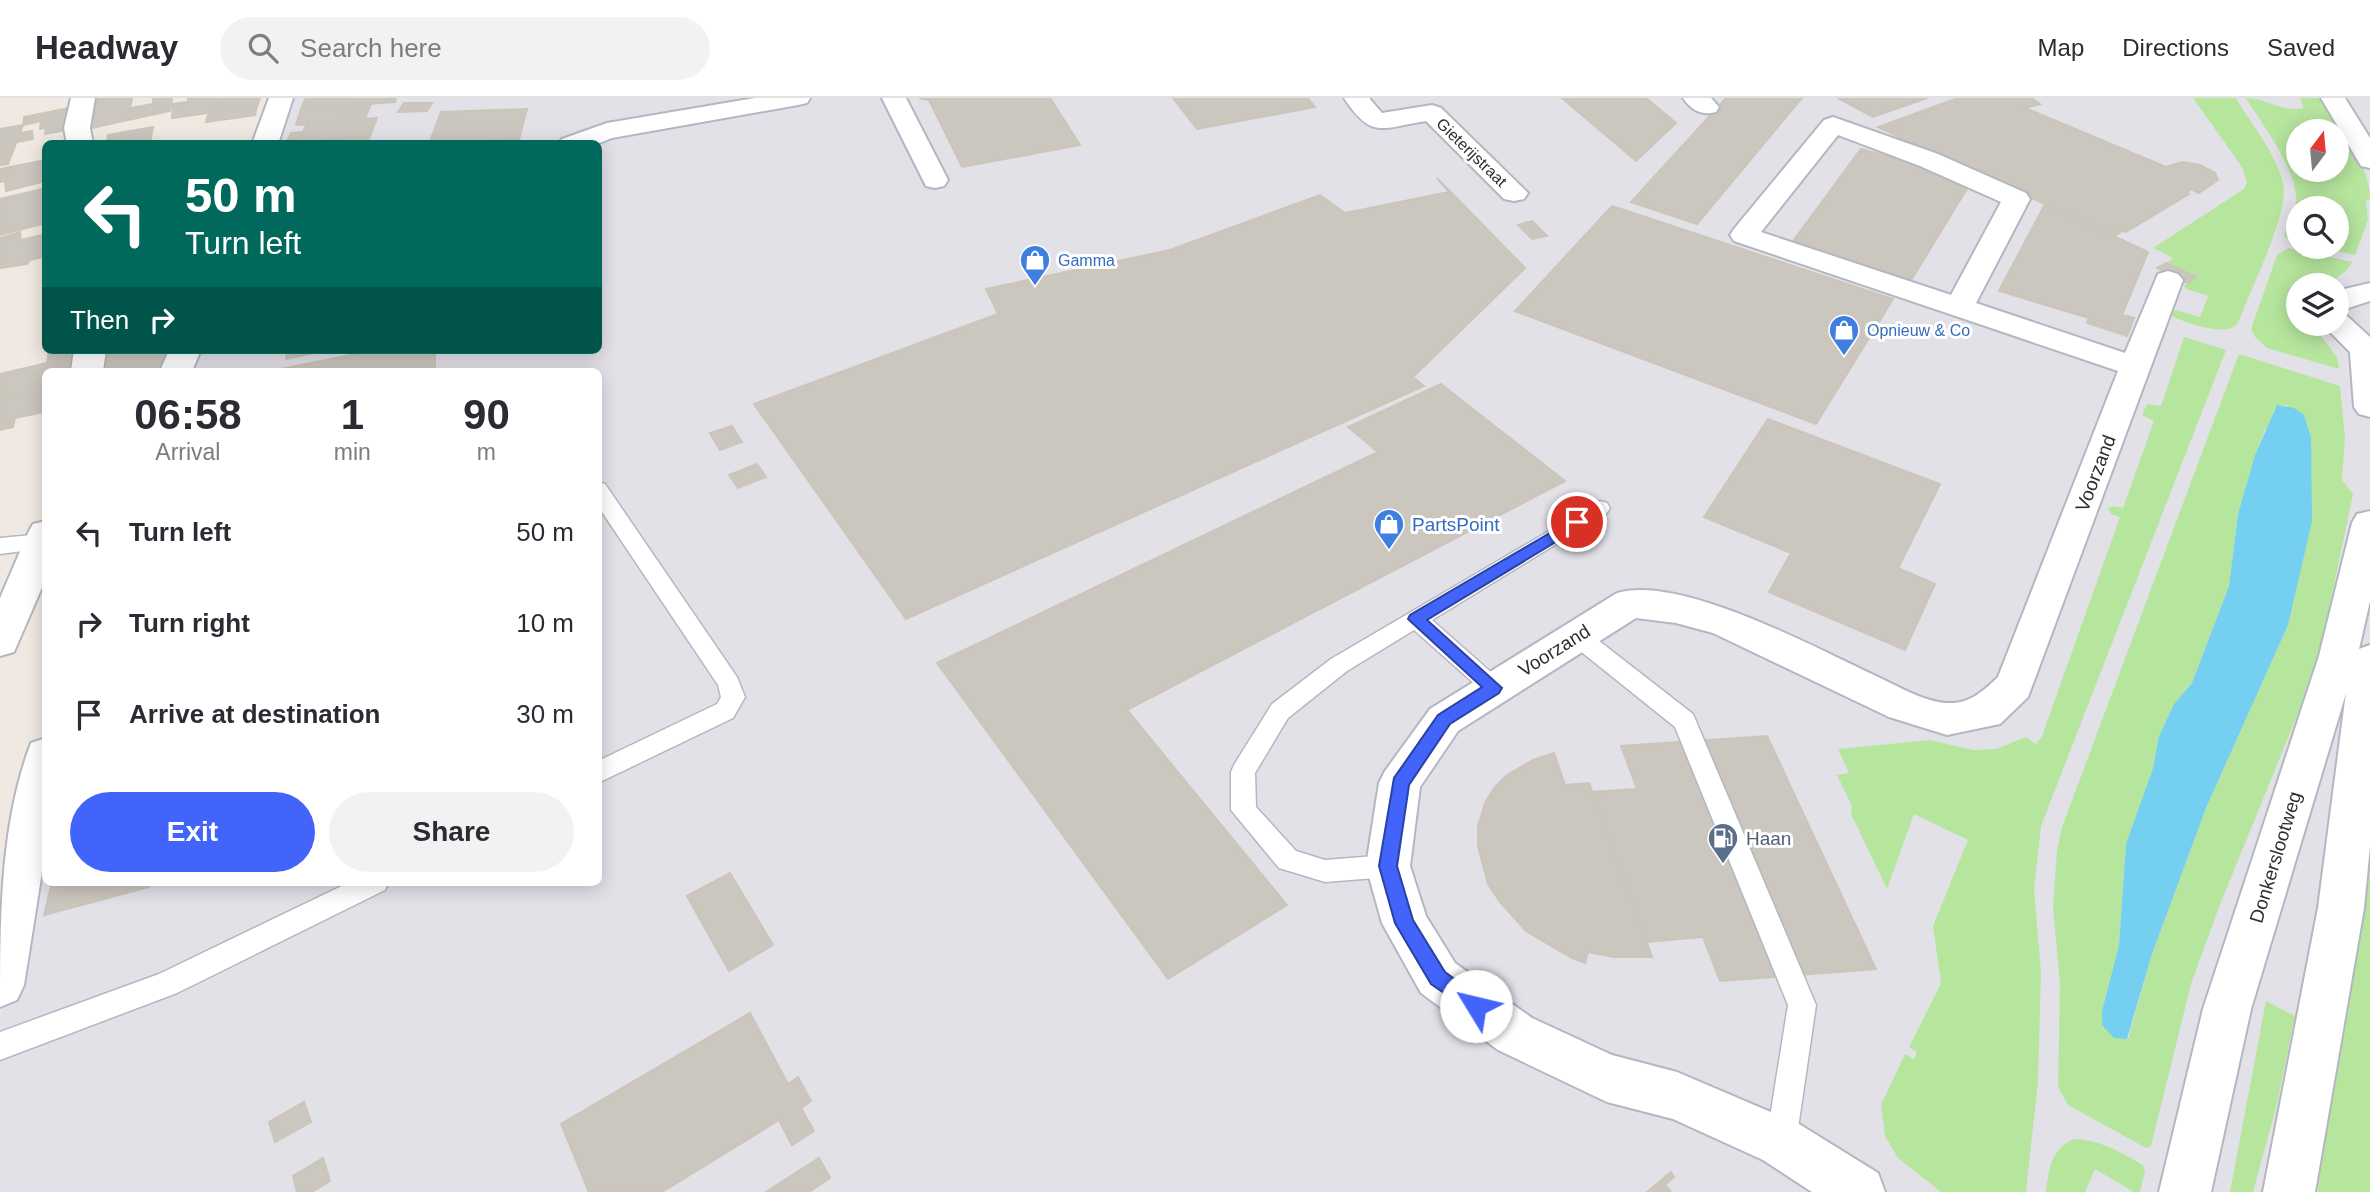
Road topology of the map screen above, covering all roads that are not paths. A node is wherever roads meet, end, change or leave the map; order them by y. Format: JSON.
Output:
{"nodes":[{"id":1,"x":83,"y":98,"type":"edge"},
{"id":2,"x":281,"y":98,"type":"edge"},
{"id":3,"x":798,"y":98,"type":"edge"},
{"id":4,"x":894,"y":98,"type":"edge"},
{"id":5,"x":1356,"y":98,"type":"edge"},
{"id":6,"x":2333,"y":98,"type":"edge"},
{"id":7,"x":2345,"y":98,"type":"edge"},
{"id":8,"x":79,"y":140,"type":"edge"},
{"id":9,"x":266,"y":140,"type":"edge"},
{"id":10,"x":582,"y":140,"type":"edge"},
{"id":11,"x":2370,"y":144,"type":"edge"},
{"id":12,"x":2370,"y":160,"type":"edge"},
{"id":13,"x":935,"y":180,"type":"dead end"},
{"id":14,"x":1514,"y":193,"type":"dead end"},
{"id":15,"x":2168,"y":280,"type":"dead end"},
{"id":16,"x":2370,"y":292,"type":"edge"},
{"id":17,"x":2349,"y":296,"type":"edge"},
{"id":18,"x":1958,"y":309,"type":"junction"},
{"id":19,"x":2349,"y":336,"type":"edge"},
{"id":20,"x":2367,"y":350,"type":"edge"},
{"id":21,"x":2136,"y":367,"type":"junction"},
{"id":22,"x":2370,"y":408,"type":"edge"},
{"id":23,"x":602,"y":495,"type":"edge"},
{"id":24,"x":1600,"y":508,"type":"dead end"},
{"id":25,"x":2370,"y":523,"type":"edge"},
{"id":26,"x":42,"y":537,"type":"edge"},
{"id":27,"x":42,"y":542,"type":"edge"},
{"id":28,"x":0,"y":546,"type":"edge"},
{"id":29,"x":1416,"y":619,"type":"junction"},
{"id":30,"x":1577,"y":636,"type":"junction"},
{"id":31,"x":0,"y":642,"type":"edge"},
{"id":32,"x":2370,"y":660,"type":"edge"},
{"id":33,"x":1494,"y":688,"type":"junction"},
{"id":34,"x":42,"y":767,"type":"edge"},
{"id":35,"x":602,"y":771,"type":"edge"},
{"id":36,"x":1388,"y":866,"type":"junction"},
{"id":37,"x":368,"y":886,"type":"edge"},
{"id":38,"x":0,"y":985,"type":"edge"},
{"id":39,"x":0,"y":1046,"type":"edge"},
{"id":40,"x":1781,"y":1142,"type":"junction"},
{"id":41,"x":1859,"y":1192,"type":"edge"},
{"id":42,"x":2185,"y":1192,"type":"edge"},
{"id":43,"x":2289,"y":1192,"type":"edge"}],
"edges":[{"from":1,"to":8,"type":"street"},
{"from":2,"to":9,"type":"street"},
{"from":3,"to":10,"type":"street"},
{"from":4,"to":13,"type":"street"},
{"from":5,"to":14,"type":"street","name":"Gieterijstraat"},
{"from":6,"to":12,"type":"street"},
{"from":7,"to":11,"type":"street"},
{"from":15,"to":21,"type":"street","name":"Voorzand"},
{"from":16,"to":17,"type":"street"},
{"from":18,"to":18,"type":"street"},
{"from":18,"to":21,"type":"street"},
{"from":19,"to":20,"type":"street"},
{"from":20,"to":22,"type":"street"},
{"from":21,"to":30,"type":"street","name":"Voorzand"},
{"from":23,"to":35,"type":"lane"},
{"from":24,"to":29,"type":"lane"},
{"from":25,"to":42,"type":"street","name":"Donkerslootweg"},
{"from":26,"to":28,"type":"lane"},
{"from":27,"to":31,"type":"street"},
{"from":29,"to":33,"type":"lane"},
{"from":29,"to":36,"type":"lane"},
{"from":30,"to":33,"type":"street","name":"Voorzand"},
{"from":30,"to":40,"type":"lane"},
{"from":32,"to":43,"type":"street"},
{"from":33,"to":36,"type":"street","name":"Voorzand"},
{"from":34,"to":38,"type":"street"},
{"from":36,"to":40,"type":"street","name":"Voorzand"},
{"from":37,"to":39,"type":"lane"},
{"from":40,"to":41,"type":"street","name":"Voorzand"}]}
